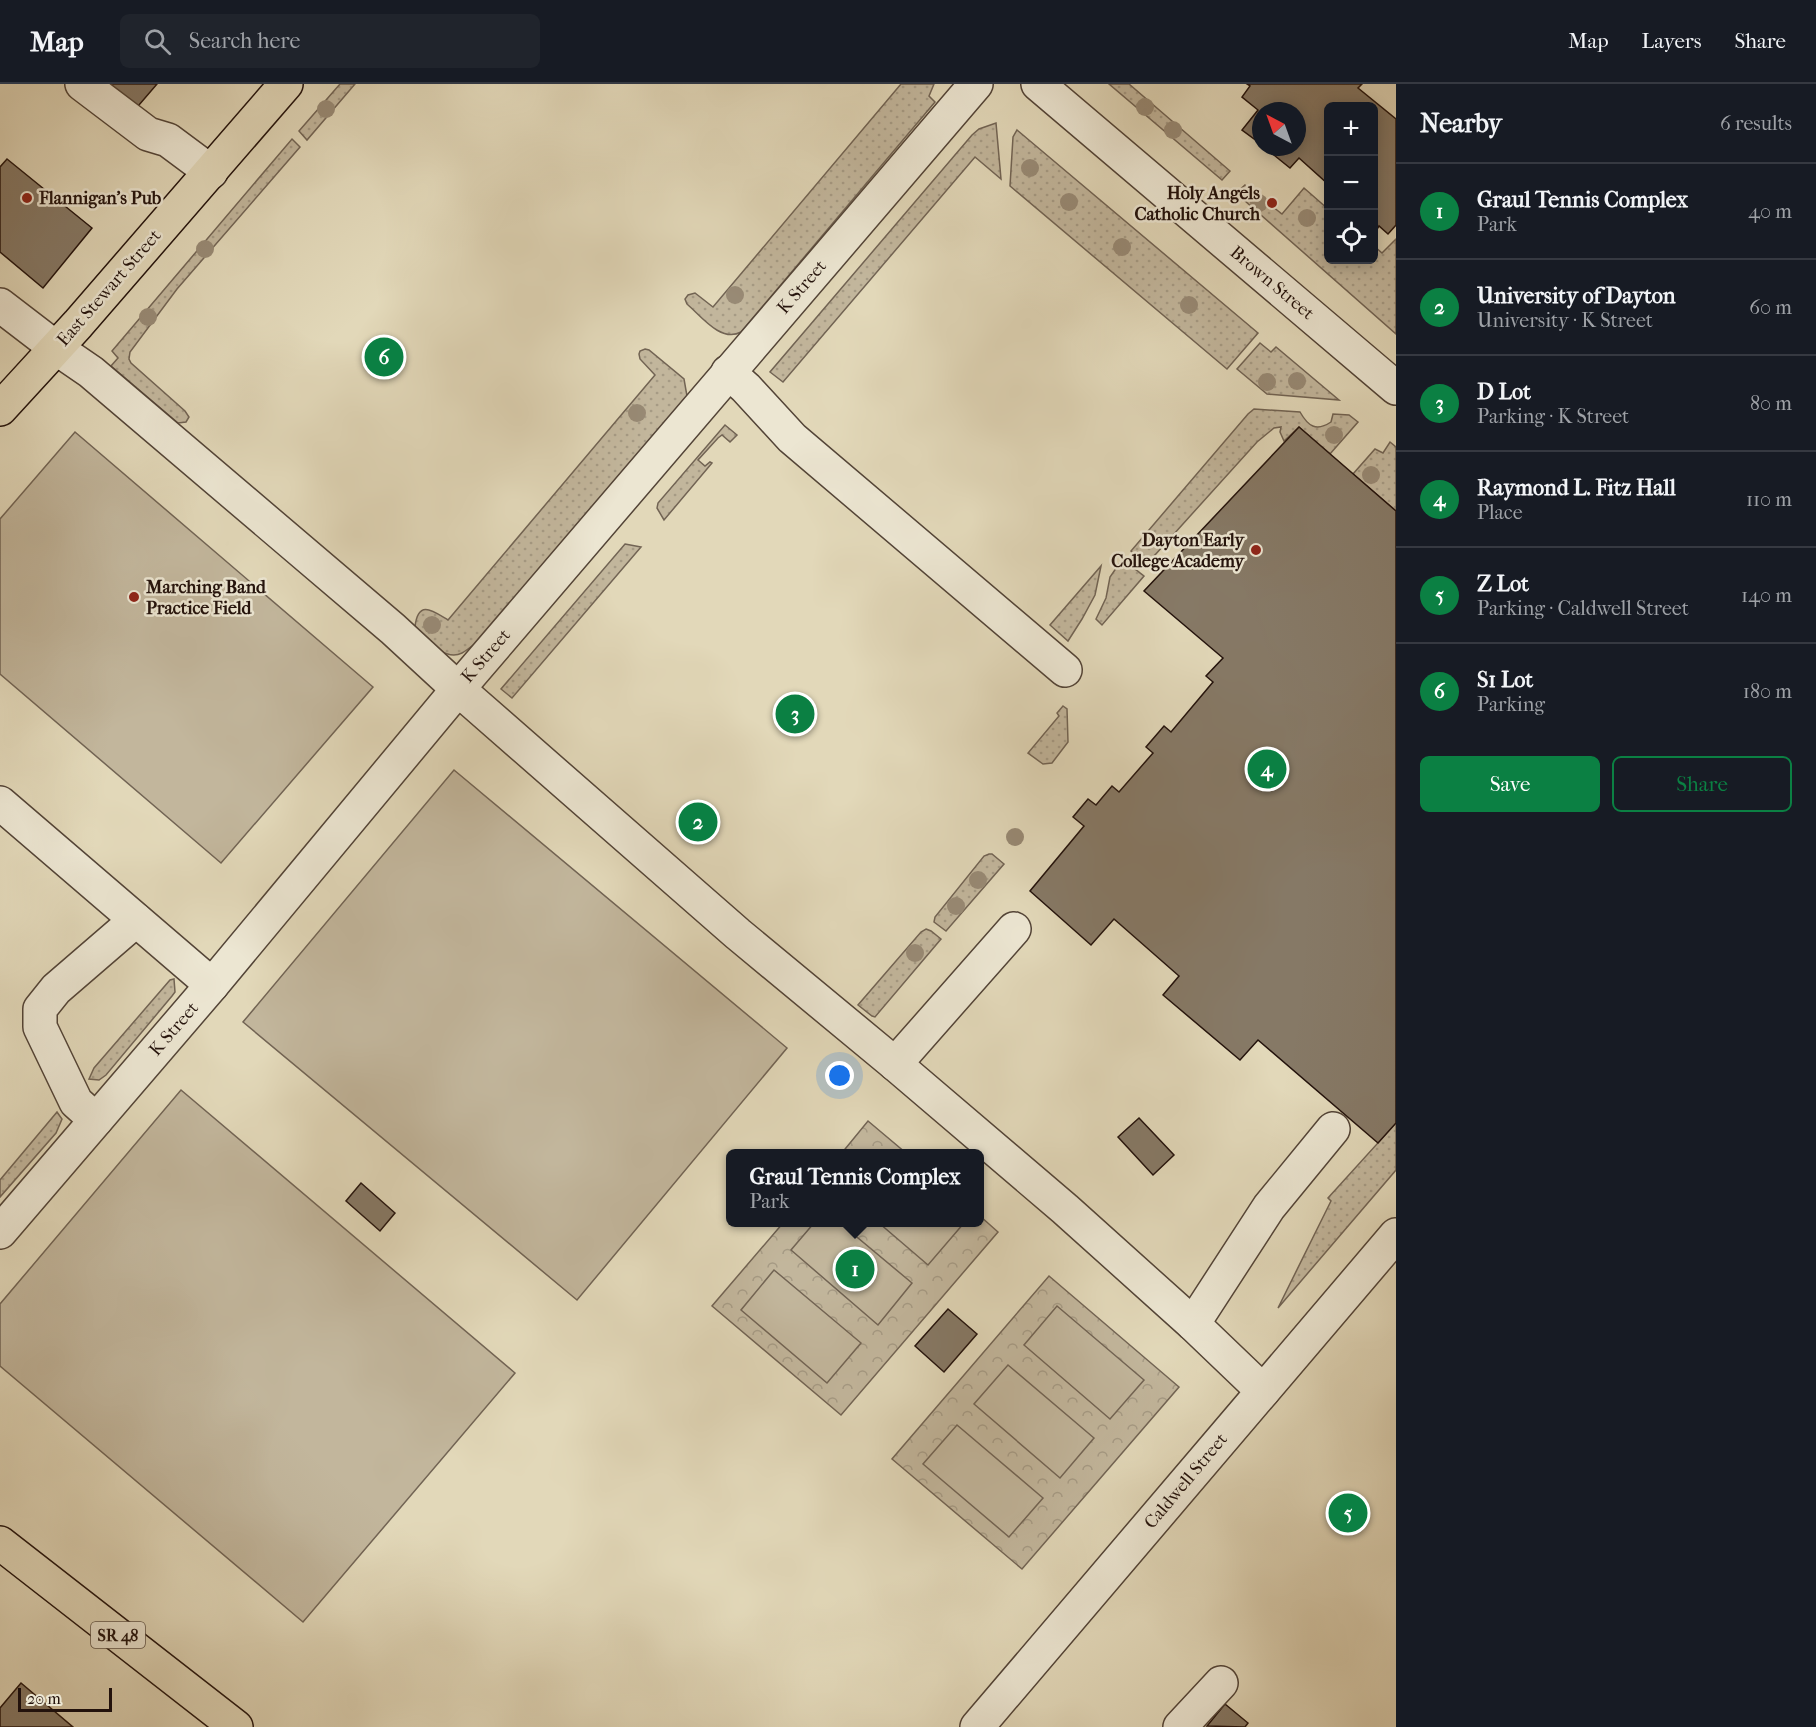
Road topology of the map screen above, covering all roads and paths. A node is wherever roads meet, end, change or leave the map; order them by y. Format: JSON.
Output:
{"nodes":[{"id":1,"x":82,"y":84,"type":"edge"},
{"id":2,"x":286,"y":84,"type":"edge"},
{"id":3,"x":976,"y":84,"type":"edge"},
{"id":4,"x":1038,"y":84,"type":"edge"},
{"id":5,"x":211,"y":172,"type":"junction"},
{"id":6,"x":0,"y":305,"type":"edge"},
{"id":7,"x":56,"y":348,"type":"junction"},
{"id":8,"x":728,"y":372,"type":"junction"},
{"id":9,"x":1396,"y":388,"type":"edge"},
{"id":10,"x":0,"y":409,"type":"edge"},
{"id":11,"x":1065,"y":670,"type":"dead end"},
{"id":12,"x":458,"y":689,"type":"junction"},
{"id":13,"x":0,"y":803,"type":"edge"},
{"id":14,"x":136,"y":920,"type":"junction"},
{"id":15,"x":1014,"y":930,"type":"dead end"},
{"id":16,"x":212,"y":985,"type":"junction"},
{"id":17,"x":896,"y":1064,"type":"junction"},
{"id":18,"x":96,"y":1120,"type":"junction"},
{"id":19,"x":1333,"y":1129,"type":"dead end"},
{"id":20,"x":0,"y":1232,"type":"edge"},
{"id":21,"x":1396,"y":1236,"type":"edge"},
{"id":22,"x":1193,"y":1324,"type":"junction"},
{"id":23,"x":1263,"y":1391,"type":"junction"},
{"id":24,"x":0,"y":1543,"type":"edge"},
{"id":25,"x":1221,"y":1683,"type":"dead end"},
{"id":26,"x":236,"y":1727,"type":"edge"},
{"id":27,"x":977,"y":1727,"type":"edge"},
{"id":28,"x":1180,"y":1727,"type":"edge"}],
"edges":[{"from":1,"to":5,"type":"street"},
{"from":2,"to":5,"type":"main road","name":"East Stewart Street"},
{"from":3,"to":8,"type":"street","name":"K Street"},
{"from":4,"to":9,"type":"street","name":"Brown Street"},
{"from":5,"to":7,"type":"main road","name":"East Stewart Street"},
{"from":6,"to":7,"type":"street"},
{"from":7,"to":10,"type":"main road","name":"East Stewart Street"},
{"from":7,"to":12,"type":"street"},
{"from":8,"to":11,"type":"street"},
{"from":8,"to":12,"type":"street","name":"K Street"},
{"from":12,"to":16,"type":"street","name":"K Street"},
{"from":12,"to":17,"type":"street"},
{"from":13,"to":14,"type":"street"},
{"from":14,"to":16,"type":"street"},
{"from":14,"to":18,"type":"street"},
{"from":15,"to":17,"type":"street"},
{"from":16,"to":18,"type":"street","name":"K Street"},
{"from":17,"to":22,"type":"street"},
{"from":18,"to":20,"type":"street","name":"K Street"},
{"from":19,"to":22,"type":"street"},
{"from":21,"to":23,"type":"street","name":"Caldwell Street"},
{"from":22,"to":23,"type":"street"},
{"from":23,"to":27,"type":"street","name":"Caldwell Street"},
{"from":24,"to":26,"type":"main road","number":"SR 48"},
{"from":25,"to":28,"type":"street"}]}
